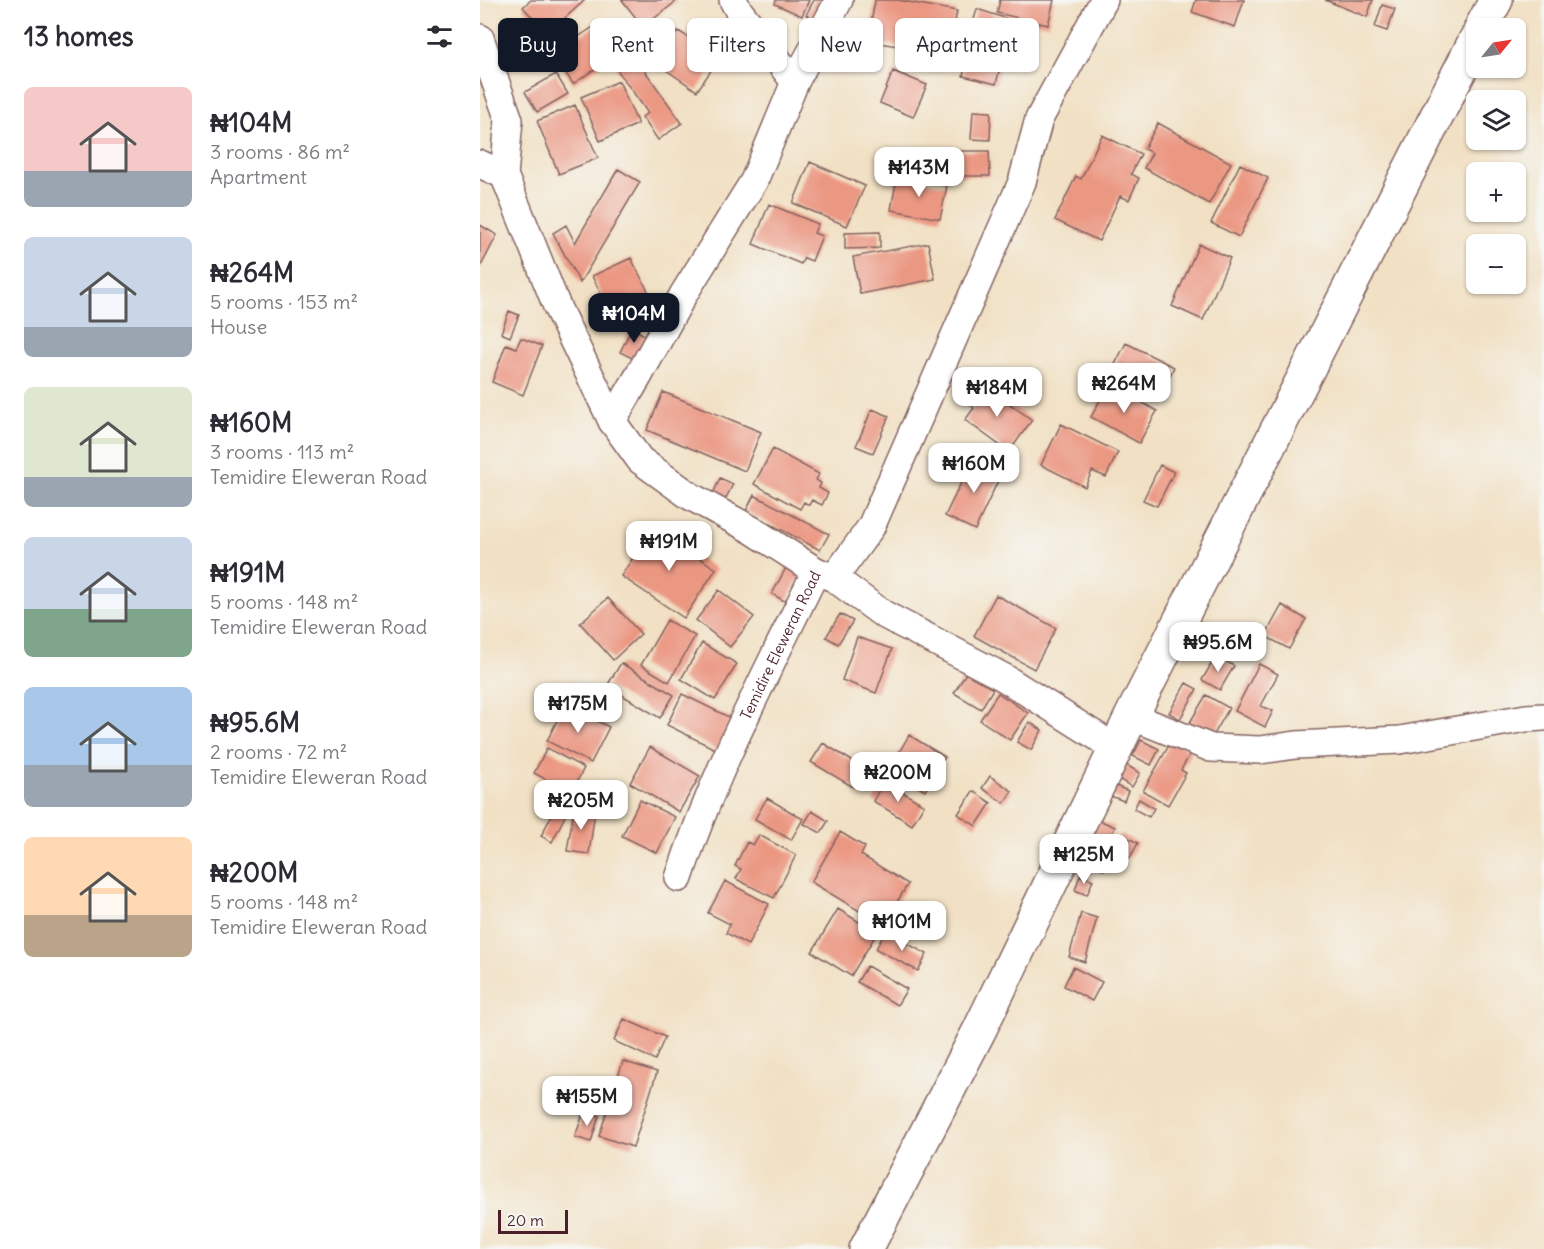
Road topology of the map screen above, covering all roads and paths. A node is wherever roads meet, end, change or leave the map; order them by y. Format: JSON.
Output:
{"nodes":[{"id":1,"x":733,"y":0,"type":"edge"},
{"id":2,"x":839,"y":0,"type":"edge"},
{"id":3,"x":1104,"y":0,"type":"edge"},
{"id":4,"x":1496,"y":0,"type":"edge"},
{"id":5,"x":1486,"y":18,"type":"edge"},
{"id":6,"x":480,"y":38,"type":"edge"},
{"id":7,"x":1466,"y":59,"type":"edge"},
{"id":8,"x":795,"y":81,"type":"junction"},
{"id":9,"x":480,"y":164,"type":"edge"},
{"id":10,"x":504,"y":175,"type":"junction"},
{"id":11,"x":612,"y":421,"type":"junction"},
{"id":12,"x":825,"y":575,"type":"junction"},
{"id":13,"x":1132,"y":715,"type":"junction"},
{"id":14,"x":1544,"y":717,"type":"edge"},
{"id":15,"x":1115,"y":751,"type":"junction"},
{"id":16,"x":679,"y":878,"type":"dead end"},
{"id":17,"x":866,"y":1249,"type":"edge"}],
"edges":[{"from":1,"to":8,"type":"street"},
{"from":2,"to":8,"type":"street"},
{"from":3,"to":12,"type":"street"},
{"from":4,"to":5,"type":"main road"},
{"from":6,"to":10,"type":"street"},
{"from":7,"to":13,"type":"main road"},
{"from":8,"to":11,"type":"street"},
{"from":9,"to":10,"type":"street"},
{"from":10,"to":11,"type":"street"},
{"from":11,"to":12,"type":"street"},
{"from":12,"to":15,"type":"street","name":"Temidire Eleweran Road"},
{"from":12,"to":16,"type":"street","name":"Temidire Eleweran Road"},
{"from":13,"to":14,"type":"street"},
{"from":13,"to":15,"type":"main road"},
{"from":15,"to":17,"type":"main road"}]}
